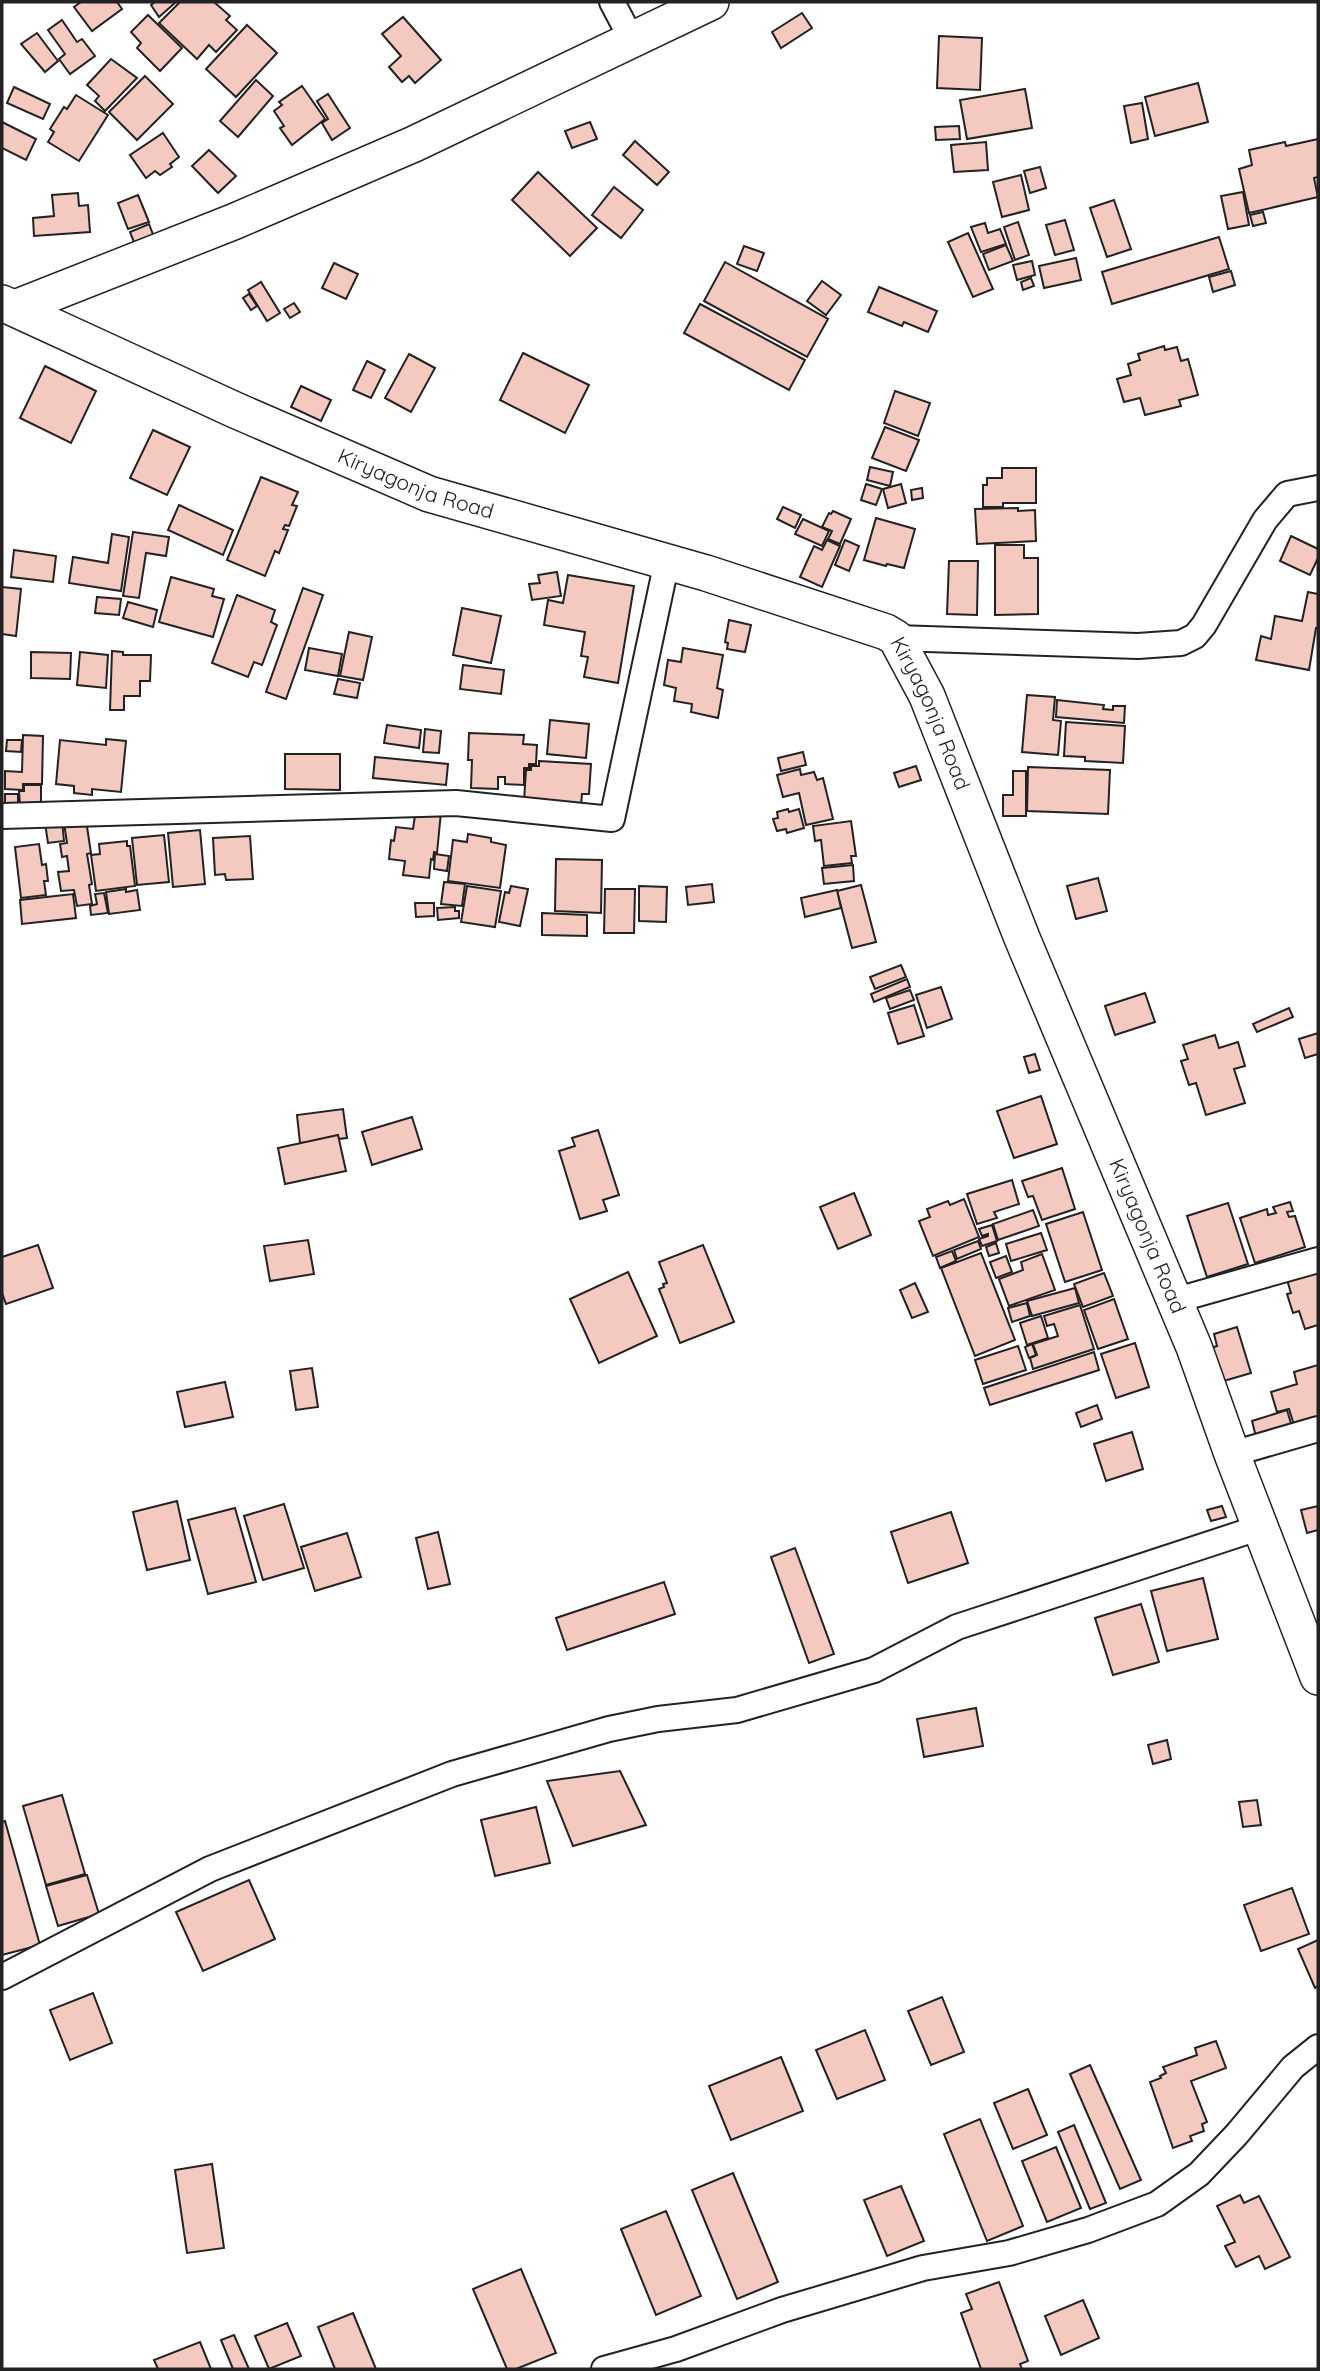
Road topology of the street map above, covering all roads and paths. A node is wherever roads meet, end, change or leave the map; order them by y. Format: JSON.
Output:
{"nodes":[{"id":1,"x":612,"y":2,"type":"edge"},
{"id":2,"x":711,"y":2,"type":"edge"},
{"id":3,"x":632,"y":40,"type":"junction"},
{"id":4,"x":9,"y":305,"type":"edge"},
{"id":5,"x":1318,"y":488,"type":"edge"},
{"id":6,"x":667,"y":561,"type":"junction"},
{"id":7,"x":896,"y":638,"type":"junction"},
{"id":8,"x":2,"y":817,"type":"edge"},
{"id":9,"x":1318,"y":1260,"type":"edge"},
{"id":10,"x":1173,"y":1301,"type":"junction"},
{"id":11,"x":1318,"y":1429,"type":"edge"},
{"id":12,"x":1232,"y":1454,"type":"junction"},
{"id":13,"x":1261,"y":1527,"type":"junction"},
{"id":14,"x":1318,"y":1677,"type":"edge"},
{"id":15,"x":2,"y":1976,"type":"edge"},
{"id":16,"x":1318,"y":2047,"type":"edge"},
{"id":17,"x":604,"y":2369,"type":"edge"}],
"edges":[{"from":1,"to":3,"type":"street"},
{"from":2,"to":3,"type":"street"},
{"from":3,"to":4,"type":"street"},
{"from":4,"to":6,"type":"street","name":"Kiryagonja Road"},
{"from":5,"to":7,"type":"street"},
{"from":6,"to":7,"type":"street","name":"Kiryagonja Road"},
{"from":6,"to":8,"type":"street"},
{"from":7,"to":10,"type":"street","name":"Kiryagonja Road"},
{"from":9,"to":10,"type":"street"},
{"from":10,"to":12,"type":"street","name":"Kiryagonja Road"},
{"from":11,"to":12,"type":"street"},
{"from":12,"to":13,"type":"street","name":"Kiryagonja Road"},
{"from":13,"to":14,"type":"street","name":"Kiryagonja Road"},
{"from":13,"to":15,"type":"street"},
{"from":16,"to":17,"type":"street"}]}
